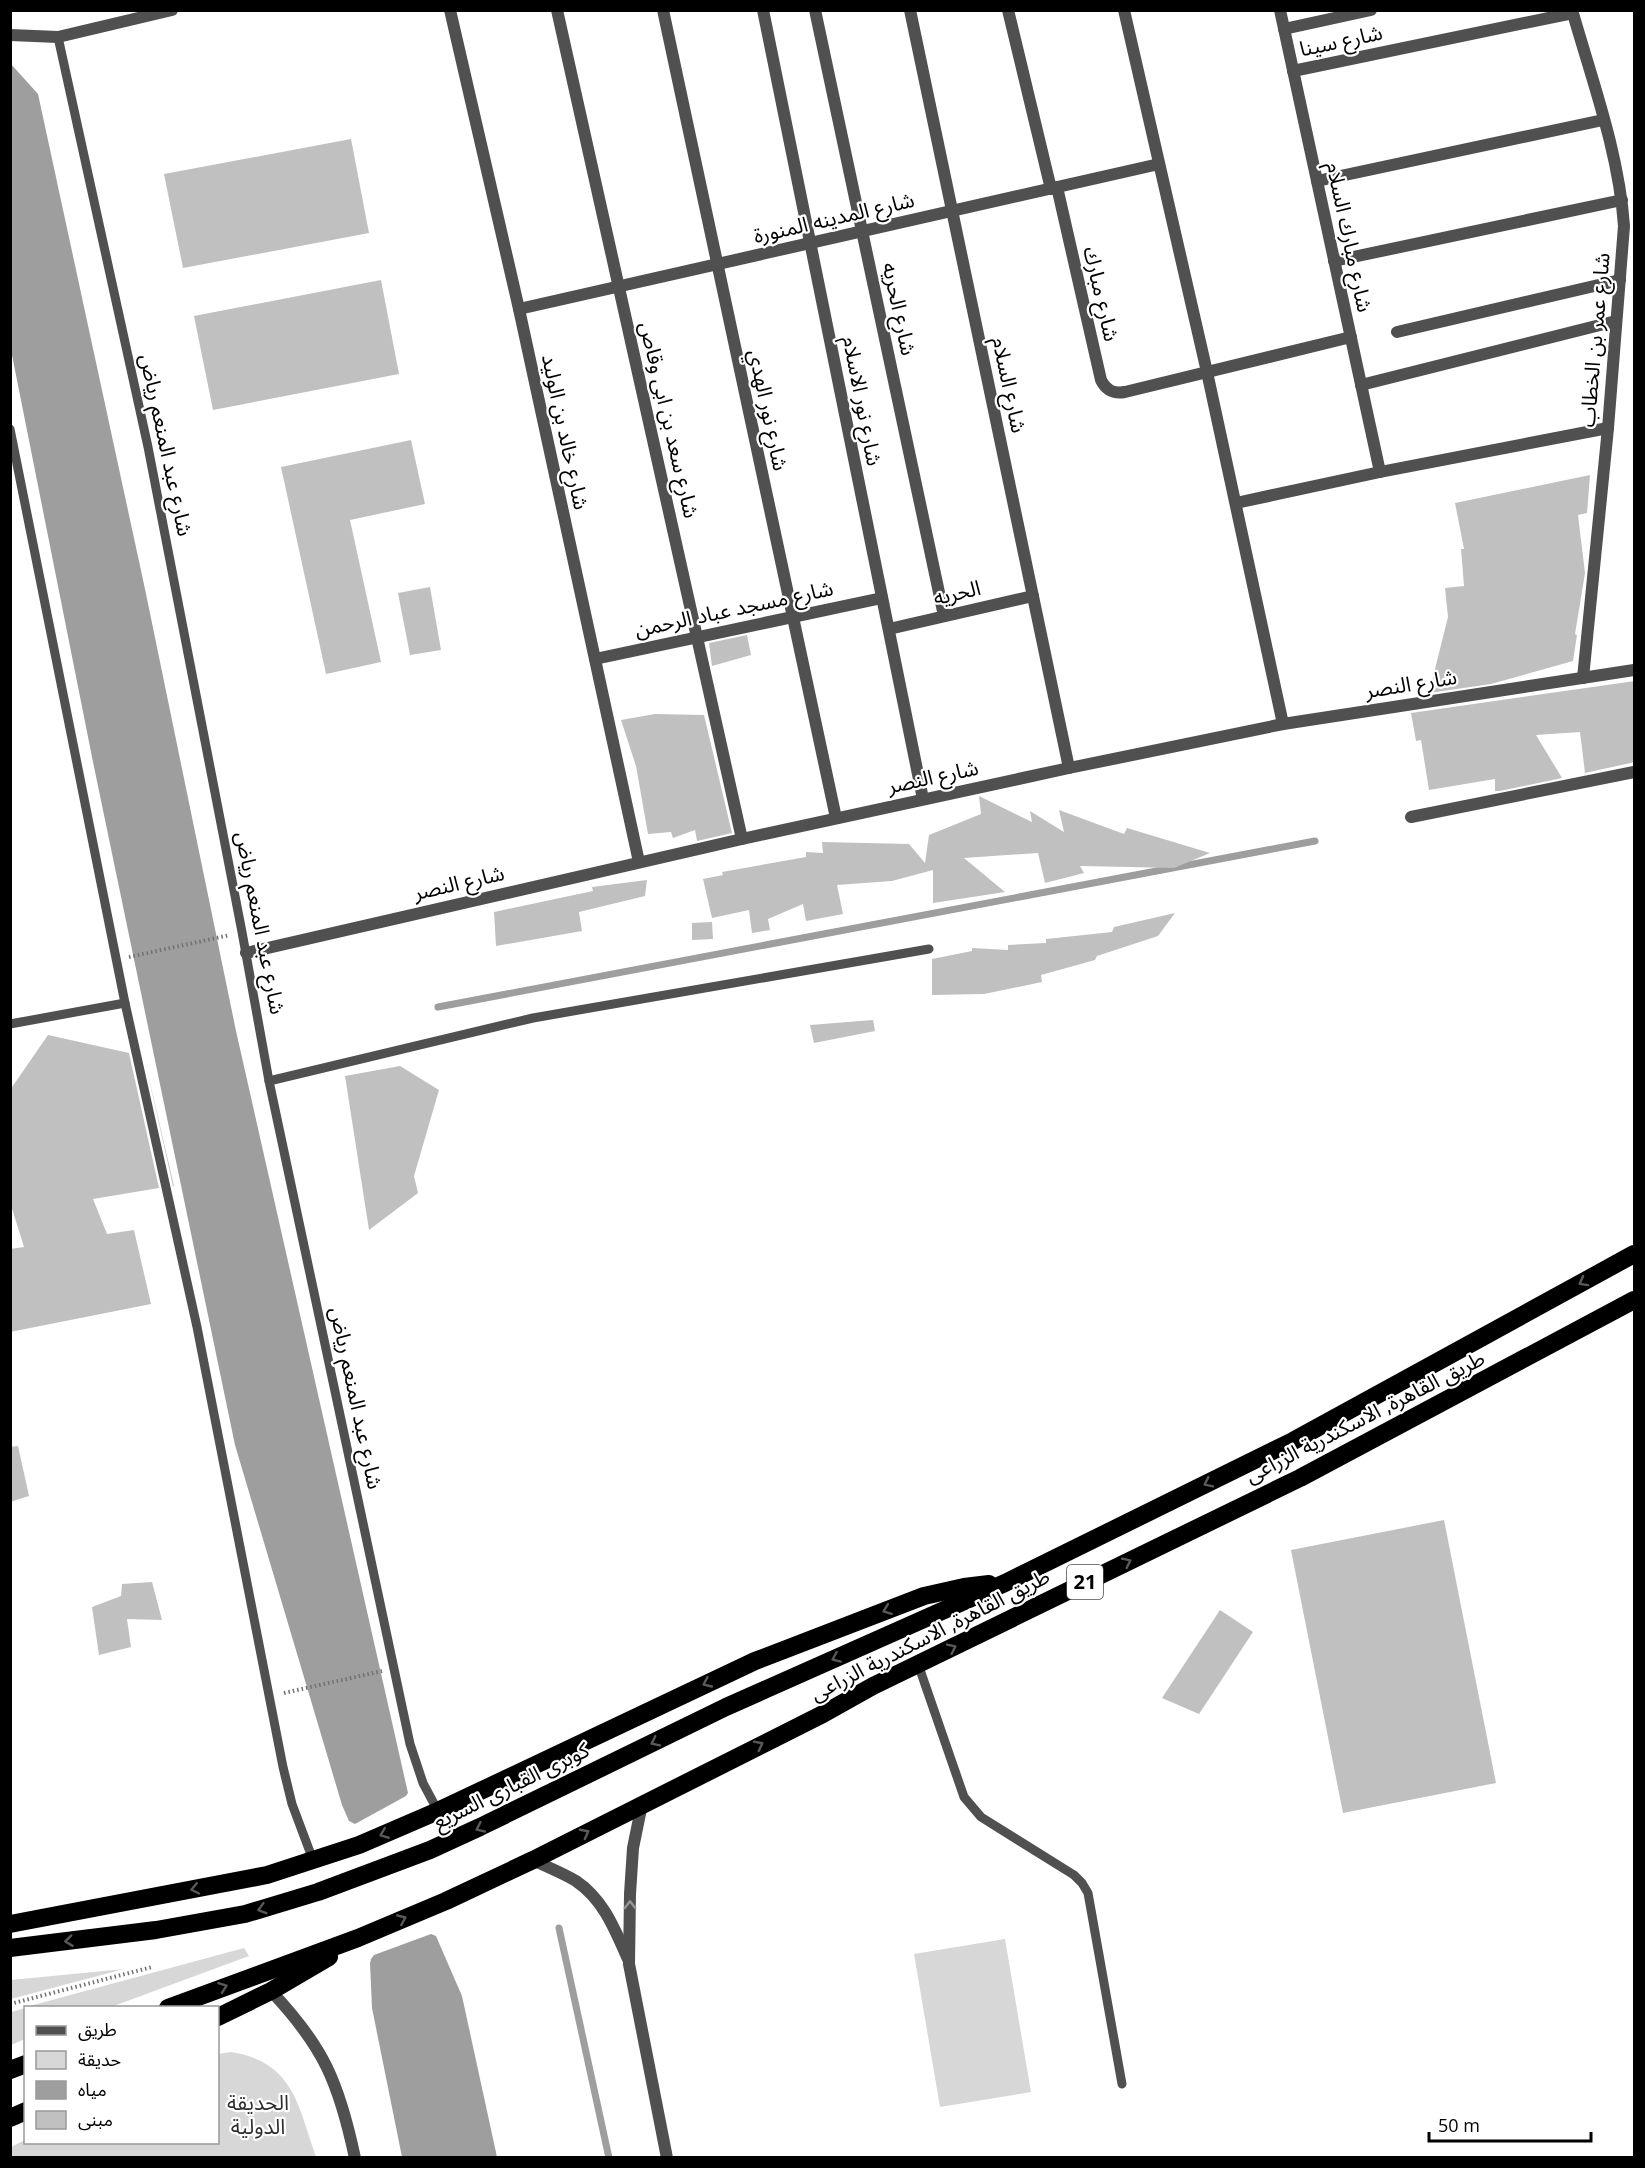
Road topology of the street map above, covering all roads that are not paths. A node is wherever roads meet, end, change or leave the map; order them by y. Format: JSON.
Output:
{"nodes":[{"id":1,"x":172,"y":10,"type":"edge"},
{"id":2,"x":450,"y":10,"type":"edge"},
{"id":3,"x":557,"y":10,"type":"edge"},
{"id":4,"x":663,"y":10,"type":"edge"},
{"id":5,"x":763,"y":10,"type":"edge"},
{"id":6,"x":815,"y":10,"type":"edge"},
{"id":7,"x":910,"y":10,"type":"edge"},
{"id":8,"x":1008,"y":10,"type":"edge"},
{"id":9,"x":1124,"y":10,"type":"edge"},
{"id":10,"x":1280,"y":10,"type":"edge"},
{"id":11,"x":1371,"y":10,"type":"edge"},
{"id":12,"x":1572,"y":12,"type":"edge"},
{"id":13,"x":1284,"y":29,"type":"junction"},
{"id":14,"x":10,"y":35,"type":"edge"},
{"id":15,"x":58,"y":37,"type":"junction"},
{"id":16,"x":1293,"y":71,"type":"junction"},
{"id":17,"x":1603,"y":120,"type":"junction"},
{"id":18,"x":1159,"y":164,"type":"junction"},
{"id":19,"x":1317,"y":181,"type":"junction"},
{"id":20,"x":1054,"y":188,"type":"junction"},
{"id":21,"x":1622,"y":200,"type":"junction"},
{"id":22,"x":952,"y":211,"type":"junction"},
{"id":23,"x":862,"y":231,"type":"junction"},
{"id":24,"x":810,"y":243,"type":"junction"},
{"id":25,"x":1334,"y":261,"type":"junction"},
{"id":26,"x":717,"y":264,"type":"junction"},
{"id":27,"x":1620,"y":280,"type":"junction"},
{"id":28,"x":619,"y":286,"type":"junction"},
{"id":29,"x":519,"y":309,"type":"junction"},
{"id":30,"x":1616,"y":321,"type":"junction"},
{"id":31,"x":1397,"y":332,"type":"dead end"},
{"id":32,"x":1351,"y":337,"type":"junction"},
{"id":33,"x":1207,"y":372,"type":"junction"},
{"id":34,"x":1361,"y":385,"type":"junction"},
{"id":35,"x":1608,"y":428,"type":"junction"},
{"id":36,"x":10,"y":429,"type":"edge"},
{"id":37,"x":1380,"y":472,"type":"junction"},
{"id":38,"x":1236,"y":503,"type":"junction"},
{"id":39,"x":1033,"y":596,"type":"junction"},
{"id":40,"x":882,"y":598,"type":"junction"},
{"id":41,"x":944,"y":616,"type":"junction"},
{"id":42,"x":792,"y":617,"type":"junction"},
{"id":43,"x":888,"y":629,"type":"junction"},
{"id":44,"x":698,"y":637,"type":"junction"},
{"id":45,"x":595,"y":659,"type":"junction"},
{"id":46,"x":1635,"y":670,"type":"edge"},
{"id":47,"x":1583,"y":678,"type":"junction"},
{"id":48,"x":1283,"y":724,"type":"junction"},
{"id":49,"x":1069,"y":768,"type":"junction"},
{"id":50,"x":1635,"y":772,"type":"edge"},
{"id":51,"x":923,"y":799,"type":"junction"},
{"id":52,"x":1411,"y":817,"type":"dead end"},
{"id":53,"x":836,"y":818,"type":"junction"},
{"id":54,"x":742,"y":839,"type":"junction"},
{"id":55,"x":639,"y":862,"type":"junction"},
{"id":56,"x":929,"y":949,"type":"dead end"},
{"id":57,"x":246,"y":953,"type":"junction"},
{"id":58,"x":125,"y":1003,"type":"junction"},
{"id":59,"x":10,"y":1024,"type":"edge"},
{"id":60,"x":268,"y":1081,"type":"junction"},
{"id":61,"x":1635,"y":1254,"type":"edge"},
{"id":62,"x":1635,"y":1300,"type":"edge"},
{"id":63,"x":1005,"y":1583,"type":"junction"},
{"id":64,"x":918,"y":1664,"type":"junction"},
{"id":65,"x":642,"y":1804,"type":"junction"},
{"id":66,"x":438,"y":1811,"type":"junction"},
{"id":67,"x":313,"y":1860,"type":"junction"},
{"id":68,"x":533,"y":1860,"type":"junction"},
{"id":69,"x":10,"y":1924,"type":"edge"},
{"id":70,"x":358,"y":1938,"type":"junction"},
{"id":71,"x":10,"y":1948,"type":"edge"},
{"id":72,"x":629,"y":1964,"type":"junction"},
{"id":73,"x":271,"y":1991,"type":"junction"},
{"id":74,"x":171,"y":2006,"type":"edge"},
{"id":75,"x":219,"y":2017,"type":"edge"},
{"id":76,"x":1122,"y":2084,"type":"dead end"},
{"id":77,"x":24,"y":2112,"type":"edge"},
{"id":78,"x":10,"y":2118,"type":"edge"},
{"id":79,"x":355,"y":2157,"type":"edge"},
{"id":80,"x":667,"y":2157,"type":"edge"}],
"edges":[{"from":1,"to":15,"type":"street"},
{"from":2,"to":29,"type":"street","name":"شارع خالد بن الوليد"},
{"from":3,"to":28,"type":"street","name":"شارع سعد بن ابى وقاص"},
{"from":4,"to":26,"type":"street","name":"شارع نور الهدي"},
{"from":5,"to":24,"type":"street","name":"شارع نور الاسلام"},
{"from":6,"to":23,"type":"street","name":"شارع الحريه"},
{"from":7,"to":22,"type":"street","name":"شارع السلام"},
{"from":8,"to":20,"type":"street","name":"شارع مبارك"},
{"from":9,"to":18,"type":"street"},
{"from":10,"to":13,"type":"street","name":"شارع مبارك السلام"},
{"from":11,"to":13,"type":"street"},
{"from":12,"to":16,"type":"street","name":"شارع سينا"},
{"from":12,"to":17,"type":"street","name":"شارع عمر بن الخطاب"},
{"from":13,"to":16,"type":"street","name":"شارع مبارك السلام"},
{"from":14,"to":15,"type":"street"},
{"from":15,"to":57,"type":"lane","name":"شارع عبد المنعم رياض"},
{"from":16,"to":19,"type":"street","name":"شارع مبارك السلام"},
{"from":17,"to":19,"type":"street"},
{"from":17,"to":21,"type":"street","name":"شارع عمر بن الخطاب"},
{"from":18,"to":20,"type":"street","name":"شارع المدينه المنورة"},
{"from":18,"to":33,"type":"street"},
{"from":19,"to":25,"type":"street","name":"شارع مبارك السلام"},
{"from":20,"to":22,"type":"street","name":"شارع المدينه المنورة"},
{"from":20,"to":33,"type":"street","name":"شارع مبارك"},
{"from":21,"to":25,"type":"street"},
{"from":21,"to":27,"type":"street","name":"شارع عمر بن الخطاب"},
{"from":22,"to":23,"type":"street","name":"شارع المدينه المنورة"},
{"from":22,"to":39,"type":"street","name":"شارع السلام"},
{"from":23,"to":24,"type":"street","name":"شارع المدينه المنورة"},
{"from":23,"to":41,"type":"street","name":"شارع الحريه"},
{"from":24,"to":26,"type":"street","name":"شارع المدينه المنورة"},
{"from":24,"to":40,"type":"street","name":"شارع نور الاسلام"},
{"from":25,"to":32,"type":"street","name":"شارع مبارك السلام"},
{"from":26,"to":28,"type":"street","name":"شارع المدينه المنورة"},
{"from":26,"to":42,"type":"street","name":"شارع نور الهدي"},
{"from":27,"to":30,"type":"street","name":"شارع عمر بن الخطاب"},
{"from":27,"to":31,"type":"street"},
{"from":28,"to":29,"type":"street","name":"شارع المدينه المنورة"},
{"from":28,"to":44,"type":"street","name":"شارع سعد بن ابى وقاص"},
{"from":29,"to":45,"type":"street","name":"شارع خالد بن الوليد"},
{"from":30,"to":34,"type":"street"},
{"from":30,"to":35,"type":"street","name":"شارع عمر بن الخطاب"},
{"from":32,"to":33,"type":"street"},
{"from":32,"to":34,"type":"street","name":"شارع مبارك السلام"},
{"from":33,"to":38,"type":"street"},
{"from":34,"to":37,"type":"street","name":"شارع مبارك السلام"},
{"from":35,"to":37,"type":"street"},
{"from":35,"to":47,"type":"street","name":"شارع عمر بن الخطاب"},
{"from":36,"to":58,"type":"lane"},
{"from":37,"to":38,"type":"street"},
{"from":38,"to":48,"type":"street"},
{"from":39,"to":41,"type":"street","name":"الحريه"},
{"from":39,"to":49,"type":"street","name":"شارع السلام"},
{"from":40,"to":42,"type":"street","name":"شارع مسجد عباد الرحمن"},
{"from":40,"to":43,"type":"street","name":"شارع نور الاسلام"},
{"from":41,"to":43,"type":"street","name":"الحريه"},
{"from":42,"to":44,"type":"street","name":"شارع مسجد عباد الرحمن"},
{"from":42,"to":53,"type":"street","name":"شارع نور الهدي"},
{"from":43,"to":51,"type":"street","name":"شارع نور الاسلام"},
{"from":44,"to":45,"type":"street","name":"شارع مسجد عباد الرحمن"},
{"from":44,"to":54,"type":"street","name":"شارع سعد بن ابى وقاص"},
{"from":45,"to":55,"type":"street","name":"شارع خالد بن الوليد"},
{"from":46,"to":47,"type":"street","name":"شارع النصر"},
{"from":47,"to":48,"type":"street","name":"شارع النصر"},
{"from":48,"to":49,"type":"street","name":"شارع النصر"},
{"from":49,"to":51,"type":"street","name":"شارع النصر"},
{"from":50,"to":52,"type":"street"},
{"from":51,"to":53,"type":"street","name":"شارع النصر"},
{"from":53,"to":54,"type":"street","name":"شارع النصر"},
{"from":54,"to":55,"type":"street","name":"شارع النصر"},
{"from":55,"to":57,"type":"street","name":"شارع النصر"},
{"from":56,"to":60,"type":"lane"},
{"from":57,"to":60,"type":"lane","name":"شارع عبد المنعم رياض"},
{"from":58,"to":59,"type":"lane"},
{"from":58,"to":67,"type":"lane"},
{"from":60,"to":66,"type":"lane","name":"شارع عبد المنعم رياض"},
{"from":61,"to":63,"type":"highway","name":"طريق القاهرة, الاسكندرية الزراعى","number":"21","one_way":true},
{"from":64,"to":62,"type":"highway","name":"طريق القاهرة, الاسكندرية الزراعى","number":"21","one_way":true},
{"from":63,"to":66,"type":"highway","one_way":true},
{"from":63,"to":71,"type":"highway","name":"كوبرى القبارى السريع","one_way":true},
{"from":65,"to":64,"type":"highway","name":"طريق القاهرة, الاسكندرية الزراعى","number":"21","one_way":true},
{"from":64,"to":76,"type":"lane"},
{"from":68,"to":65,"type":"highway","name":"طريق القاهرة, الاسكندرية الزراعى","number":"21","one_way":true},
{"from":72,"to":65,"type":"street","one_way":true},
{"from":66,"to":67,"type":"highway","one_way":true},
{"from":67,"to":69,"type":"highway","one_way":true},
{"from":70,"to":68,"type":"highway","one_way":true},
{"from":68,"to":72,"type":"street"},
{"from":70,"to":73,"type":"highway"},
{"from":74,"to":70,"type":"highway","one_way":true},
{"from":72,"to":80,"type":"street"},
{"from":73,"to":75,"type":"highway"},
{"from":73,"to":79,"type":"street"},
{"from":77,"to":78,"type":"highway"}]}
